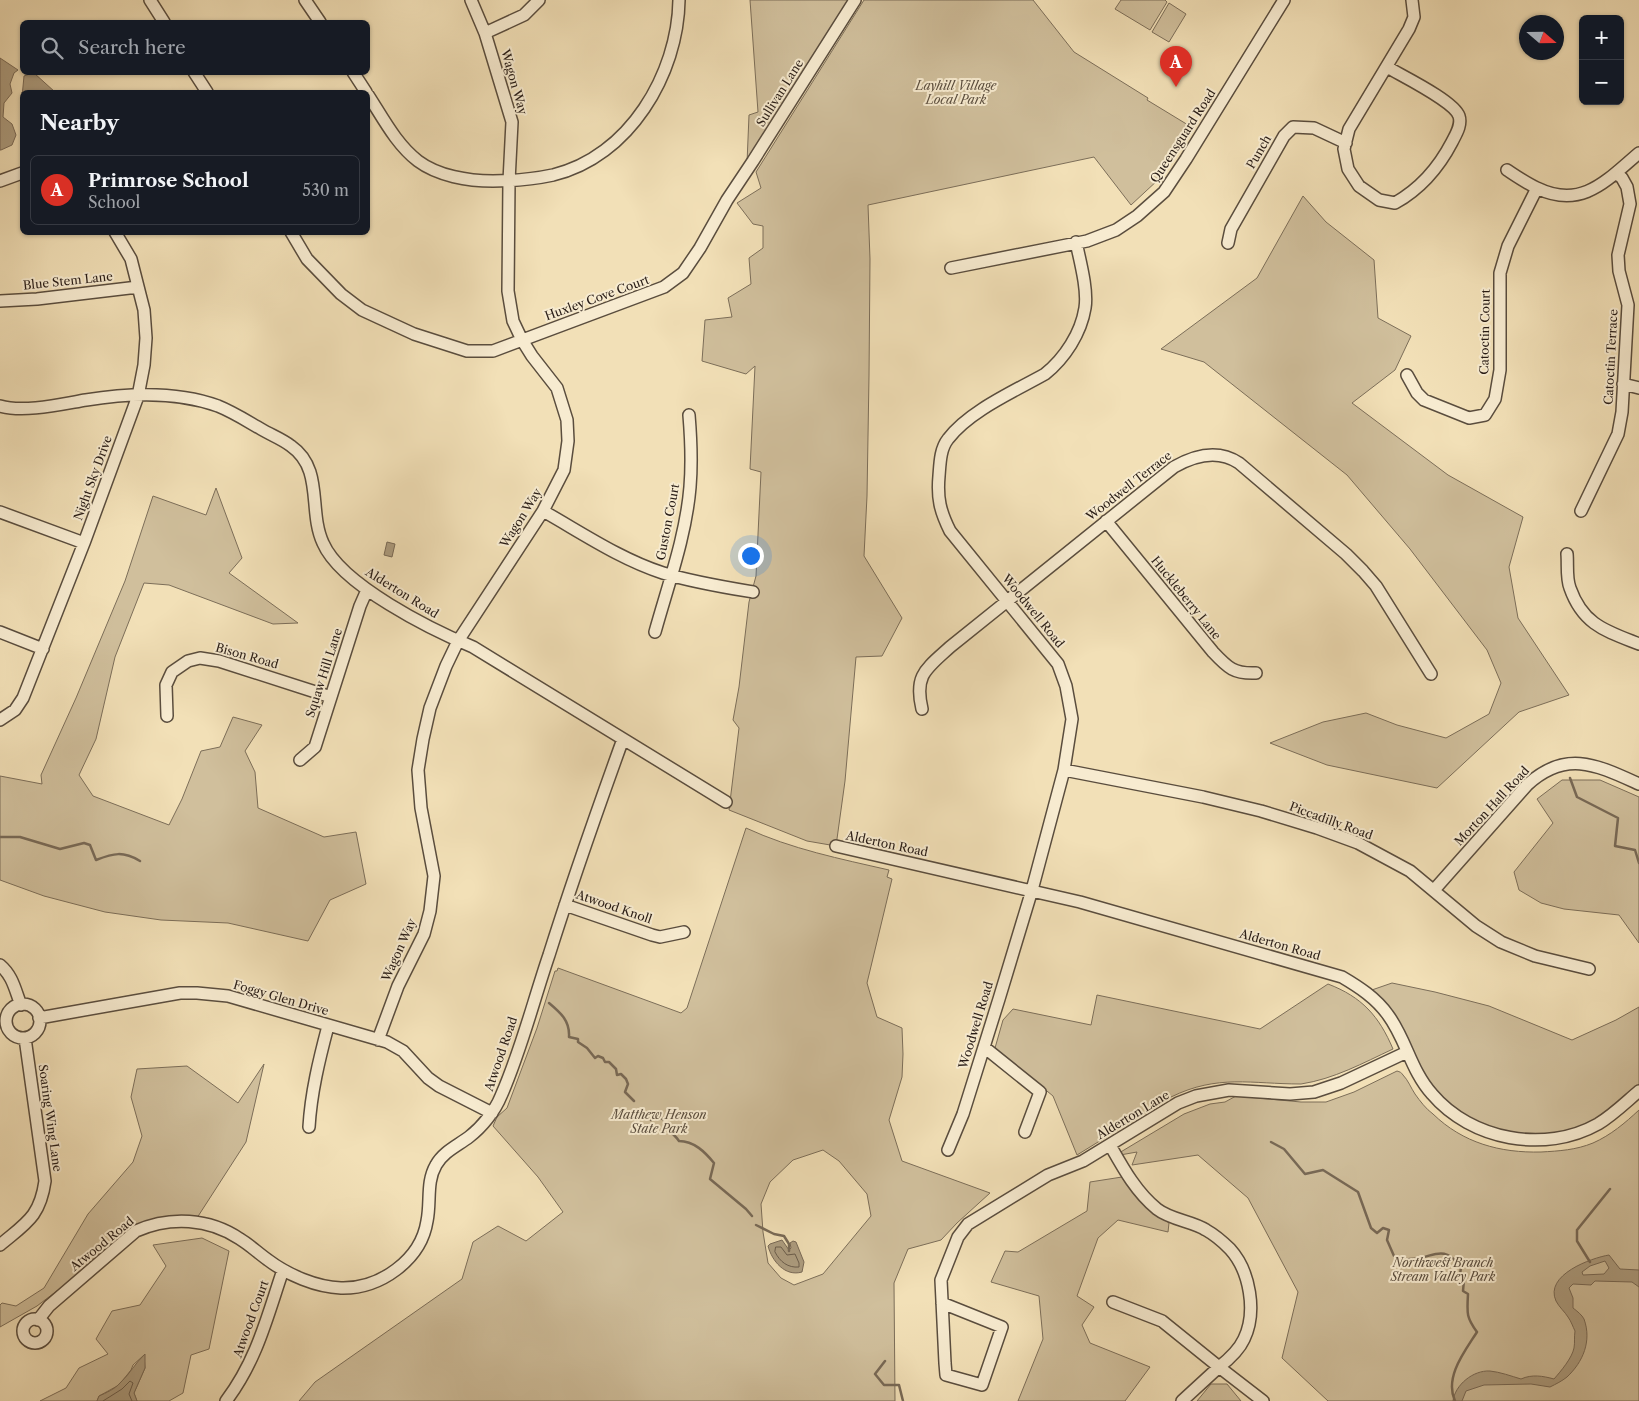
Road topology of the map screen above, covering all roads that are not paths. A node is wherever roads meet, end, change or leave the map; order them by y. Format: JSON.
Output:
{"nodes":[{"id":1,"x":150,"y":0,"type":"edge"},
{"id":2,"x":305,"y":0,"type":"edge"},
{"id":3,"x":471,"y":0,"type":"edge"},
{"id":4,"x":539,"y":0,"type":"edge"},
{"id":5,"x":679,"y":0,"type":"edge"},
{"id":6,"x":855,"y":0,"type":"edge"},
{"id":7,"x":1284,"y":0,"type":"edge"},
{"id":8,"x":1412,"y":0,"type":"edge"},
{"id":9,"x":163,"y":20,"type":"edge"},
{"id":10,"x":319,"y":20,"type":"edge"},
{"id":11,"x":485,"y":33,"type":"junction"},
{"id":12,"x":1386,"y":66,"type":"junction"},
{"id":13,"x":196,"y":75,"type":"edge"},
{"id":14,"x":355,"y":75,"type":"edge"},
{"id":15,"x":206,"y":90,"type":"edge"},
{"id":16,"x":364,"y":90,"type":"edge"},
{"id":17,"x":370,"y":99,"type":"edge"},
{"id":18,"x":1346,"y":143,"type":"junction"},
{"id":19,"x":1639,"y":153,"type":"edge"},
{"id":20,"x":1507,"y":170,"type":"dead end"},
{"id":21,"x":1616,"y":172,"type":"junction"},
{"id":22,"x":20,"y":174,"type":"edge"},
{"id":23,"x":0,"y":181,"type":"edge"},
{"id":24,"x":509,"y":181,"type":"junction"},
{"id":25,"x":1536,"y":188,"type":"junction"},
{"id":26,"x":727,"y":200,"type":"joint"},
{"id":27,"x":117,"y":235,"type":"edge"},
{"id":28,"x":293,"y":235,"type":"edge"},
{"id":29,"x":1076,"y":242,"type":"junction"},
{"id":30,"x":1228,"y":243,"type":"dead end"},
{"id":31,"x":951,"y":268,"type":"dead end"},
{"id":32,"x":138,"y":287,"type":"junction"},
{"id":33,"x":0,"y":302,"type":"edge"},
{"id":34,"x":1633,"y":314,"type":"edge"},
{"id":35,"x":522,"y":340,"type":"junction"},
{"id":36,"x":1407,"y":375,"type":"dead end"},
{"id":37,"x":1623,"y":384,"type":"junction"},
{"id":38,"x":1639,"y":388,"type":"edge"},
{"id":39,"x":138,"y":396,"type":"junction"},
{"id":40,"x":0,"y":406,"type":"edge"},
{"id":41,"x":689,"y":415,"type":"dead end"},
{"id":42,"x":543,"y":511,"type":"junction"},
{"id":43,"x":1581,"y":511,"type":"dead end"},
{"id":44,"x":0,"y":512,"type":"edge"},
{"id":45,"x":1106,"y":521,"type":"junction"},
{"id":46,"x":84,"y":543,"type":"junction"},
{"id":47,"x":1567,"y":554,"type":"dead end"},
{"id":48,"x":671,"y":575,"type":"junction"},
{"id":49,"x":367,"y":590,"type":"junction"},
{"id":50,"x":753,"y":592,"type":"dead end"},
{"id":51,"x":1007,"y":602,"type":"junction"},
{"id":52,"x":0,"y":632,"type":"edge"},
{"id":53,"x":655,"y":632,"type":"dead end"},
{"id":54,"x":458,"y":641,"type":"junction"},
{"id":55,"x":1639,"y":644,"type":"edge"},
{"id":56,"x":43,"y":649,"type":"junction"},
{"id":57,"x":1256,"y":673,"type":"dead end"},
{"id":58,"x":1431,"y":674,"type":"dead end"},
{"id":59,"x":331,"y":697,"type":"junction"},
{"id":60,"x":922,"y":709,"type":"dead end"},
{"id":61,"x":167,"y":716,"type":"dead end"},
{"id":62,"x":0,"y":720,"type":"edge"},
{"id":63,"x":623,"y":739,"type":"junction"},
{"id":64,"x":300,"y":760,"type":"dead end"},
{"id":65,"x":1064,"y":770,"type":"junction"},
{"id":66,"x":1639,"y":784,"type":"edge"},
{"id":67,"x":726,"y":802,"type":"dead end"},
{"id":68,"x":836,"y":846,"type":"dead end"},
{"id":69,"x":1032,"y":890,"type":"junction"},
{"id":70,"x":1434,"y":890,"type":"junction"},
{"id":71,"x":565,"y":905,"type":"junction"},
{"id":72,"x":684,"y":932,"type":"dead end"},
{"id":73,"x":0,"y":965,"type":"edge"},
{"id":74,"x":1589,"y":969,"type":"dead end"},
{"id":75,"x":21,"y":1005,"type":"junction"},
{"id":76,"x":39,"y":1018,"type":"junction"},
{"id":77,"x":328,"y":1026,"type":"junction"},
{"id":78,"x":3,"y":1027,"type":"edge"},
{"id":79,"x":25,"y":1038,"type":"junction"},
{"id":80,"x":378,"y":1040,"type":"junction"},
{"id":81,"x":984,"y":1047,"type":"junction"},
{"id":82,"x":1407,"y":1052,"type":"junction"},
{"id":83,"x":1639,"y":1090,"type":"edge"},
{"id":84,"x":492,"y":1113,"type":"junction"},
{"id":85,"x":309,"y":1127,"type":"dead end"},
{"id":86,"x":1025,"y":1132,"type":"dead end"},
{"id":87,"x":1110,"y":1145,"type":"junction"},
{"id":88,"x":948,"y":1150,"type":"dead end"},
{"id":89,"x":0,"y":1245,"type":"edge"},
{"id":90,"x":283,"y":1270,"type":"junction"},
{"id":91,"x":1113,"y":1302,"type":"dead end"},
{"id":92,"x":942,"y":1303,"type":"junction"},
{"id":93,"x":38,"y":1320,"type":"dead end"},
{"id":94,"x":1218,"y":1367,"type":"junction"},
{"id":95,"x":226,"y":1401,"type":"edge"},
{"id":96,"x":1182,"y":1401,"type":"edge"},
{"id":97,"x":1263,"y":1401,"type":"edge"}],
"edges":[{"from":1,"to":9,"type":"street"},
{"from":2,"to":10,"type":"street"},
{"from":3,"to":11,"type":"street","name":"Wagon Way"},
{"from":4,"to":11,"type":"street"},
{"from":5,"to":24,"type":"street"},
{"from":6,"to":26,"type":"street","name":"Sullivan Lane"},
{"from":7,"to":29,"type":"street","name":"Queensguard Road"},
{"from":8,"to":12,"type":"street"},
{"from":11,"to":24,"type":"street","name":"Wagon Way"},
{"from":12,"to":18,"type":"street"},
{"from":12,"to":18,"type":"street"},
{"from":13,"to":15,"type":"street"},
{"from":14,"to":16,"type":"street"},
{"from":17,"to":24,"type":"street"},
{"from":18,"to":30,"type":"street","name":"Punch"},
{"from":19,"to":21,"type":"street"},
{"from":20,"to":25,"type":"street"},
{"from":21,"to":25,"type":"street"},
{"from":21,"to":34,"type":"street","name":"Catoctin Terrace"},
{"from":22,"to":23,"type":"street"},
{"from":24,"to":35,"type":"street","name":"Wagon Way"},
{"from":25,"to":36,"type":"street","name":"Catoctin Court"},
{"from":26,"to":35,"type":"street","name":"Huxley Cove Court"},
{"from":27,"to":32,"type":"street","name":"Night Sky Drive"},
{"from":28,"to":35,"type":"street","name":"Huxley Cove Court"},
{"from":29,"to":31,"type":"street","name":"Queensguard Road"},
{"from":29,"to":51,"type":"street","name":"Woodwell Road"},
{"from":32,"to":33,"type":"street","name":"Blue Stem Lane"},
{"from":32,"to":39,"type":"street","name":"Night Sky Drive"},
{"from":34,"to":37,"type":"street","name":"Catoctin Terrace"},
{"from":35,"to":42,"type":"street","name":"Wagon Way"},
{"from":37,"to":38,"type":"street"},
{"from":37,"to":43,"type":"street","name":"Catoctin Terrace"},
{"from":39,"to":40,"type":"street","name":"Alderton Road"},
{"from":39,"to":46,"type":"street","name":"Night Sky Drive"},
{"from":39,"to":49,"type":"street","name":"Alderton Road"},
{"from":41,"to":48,"type":"street","name":"Guston Court"},
{"from":42,"to":48,"type":"street"},
{"from":42,"to":54,"type":"street","name":"Wagon Way"},
{"from":44,"to":46,"type":"street"},
{"from":45,"to":51,"type":"street","name":"Woodwell Terrace"},
{"from":45,"to":57,"type":"street","name":"Huckleberry Lane"},
{"from":45,"to":58,"type":"street","name":"Woodwell Terrace"},
{"from":46,"to":56,"type":"street","name":"Night Sky Drive"},
{"from":47,"to":55,"type":"street"},
{"from":48,"to":50,"type":"street"},
{"from":48,"to":53,"type":"street","name":"Guston Court"},
{"from":49,"to":54,"type":"street","name":"Alderton Road"},
{"from":49,"to":59,"type":"street","name":"Squaw Hill Lane"},
{"from":51,"to":60,"type":"street","name":"Woodwell Terrace"},
{"from":51,"to":65,"type":"street","name":"Woodwell Road"},
{"from":52,"to":56,"type":"street"},
{"from":54,"to":63,"type":"street","name":"Alderton Road"},
{"from":54,"to":80,"type":"street","name":"Wagon Way"},
{"from":56,"to":62,"type":"street","name":"Night Sky Drive"},
{"from":59,"to":61,"type":"street","name":"Bison Road"},
{"from":59,"to":64,"type":"street","name":"Squaw Hill Lane"},
{"from":63,"to":67,"type":"street","name":"Alderton Road"},
{"from":63,"to":71,"type":"street","name":"Atwood Road"},
{"from":65,"to":69,"type":"street","name":"Woodwell Road"},
{"from":65,"to":70,"type":"street","name":"Piccadilly Road"},
{"from":66,"to":70,"type":"street","name":"Morton Hall Road"},
{"from":68,"to":69,"type":"street","name":"Alderton Road"},
{"from":69,"to":81,"type":"street","name":"Woodwell Road"},
{"from":69,"to":82,"type":"street","name":"Alderton Road"},
{"from":70,"to":74,"type":"street","name":"Piccadilly Road"},
{"from":71,"to":72,"type":"street","name":"Atwood Knoll"},
{"from":71,"to":84,"type":"street","name":"Atwood Road"},
{"from":73,"to":75,"type":"street"},
{"from":75,"to":76,"type":"street"},
{"from":75,"to":78,"type":"street"},
{"from":76,"to":77,"type":"street","name":"Foggy Glen Drive"},
{"from":76,"to":79,"type":"street"},
{"from":77,"to":80,"type":"street","name":"Foggy Glen Drive"},
{"from":77,"to":85,"type":"street"},
{"from":78,"to":79,"type":"street"},
{"from":79,"to":89,"type":"street","name":"Soaring Wing Lane"},
{"from":80,"to":84,"type":"street","name":"Foggy Glen Drive"},
{"from":81,"to":86,"type":"street"},
{"from":81,"to":88,"type":"street","name":"Woodwell Road"},
{"from":82,"to":83,"type":"street","name":"Alderton Road"},
{"from":82,"to":87,"type":"street","name":"Alderton Lane"},
{"from":84,"to":90,"type":"street","name":"Atwood Road"},
{"from":87,"to":92,"type":"street","name":"Alderton Lane"},
{"from":87,"to":94,"type":"street"},
{"from":90,"to":93,"type":"street","name":"Atwood Road"},
{"from":90,"to":95,"type":"street","name":"Atwood Court"},
{"from":91,"to":94,"type":"street"},
{"from":92,"to":92,"type":"street","name":"Alderton Lane"},
{"from":94,"to":96,"type":"street"},
{"from":94,"to":97,"type":"street"}]}
